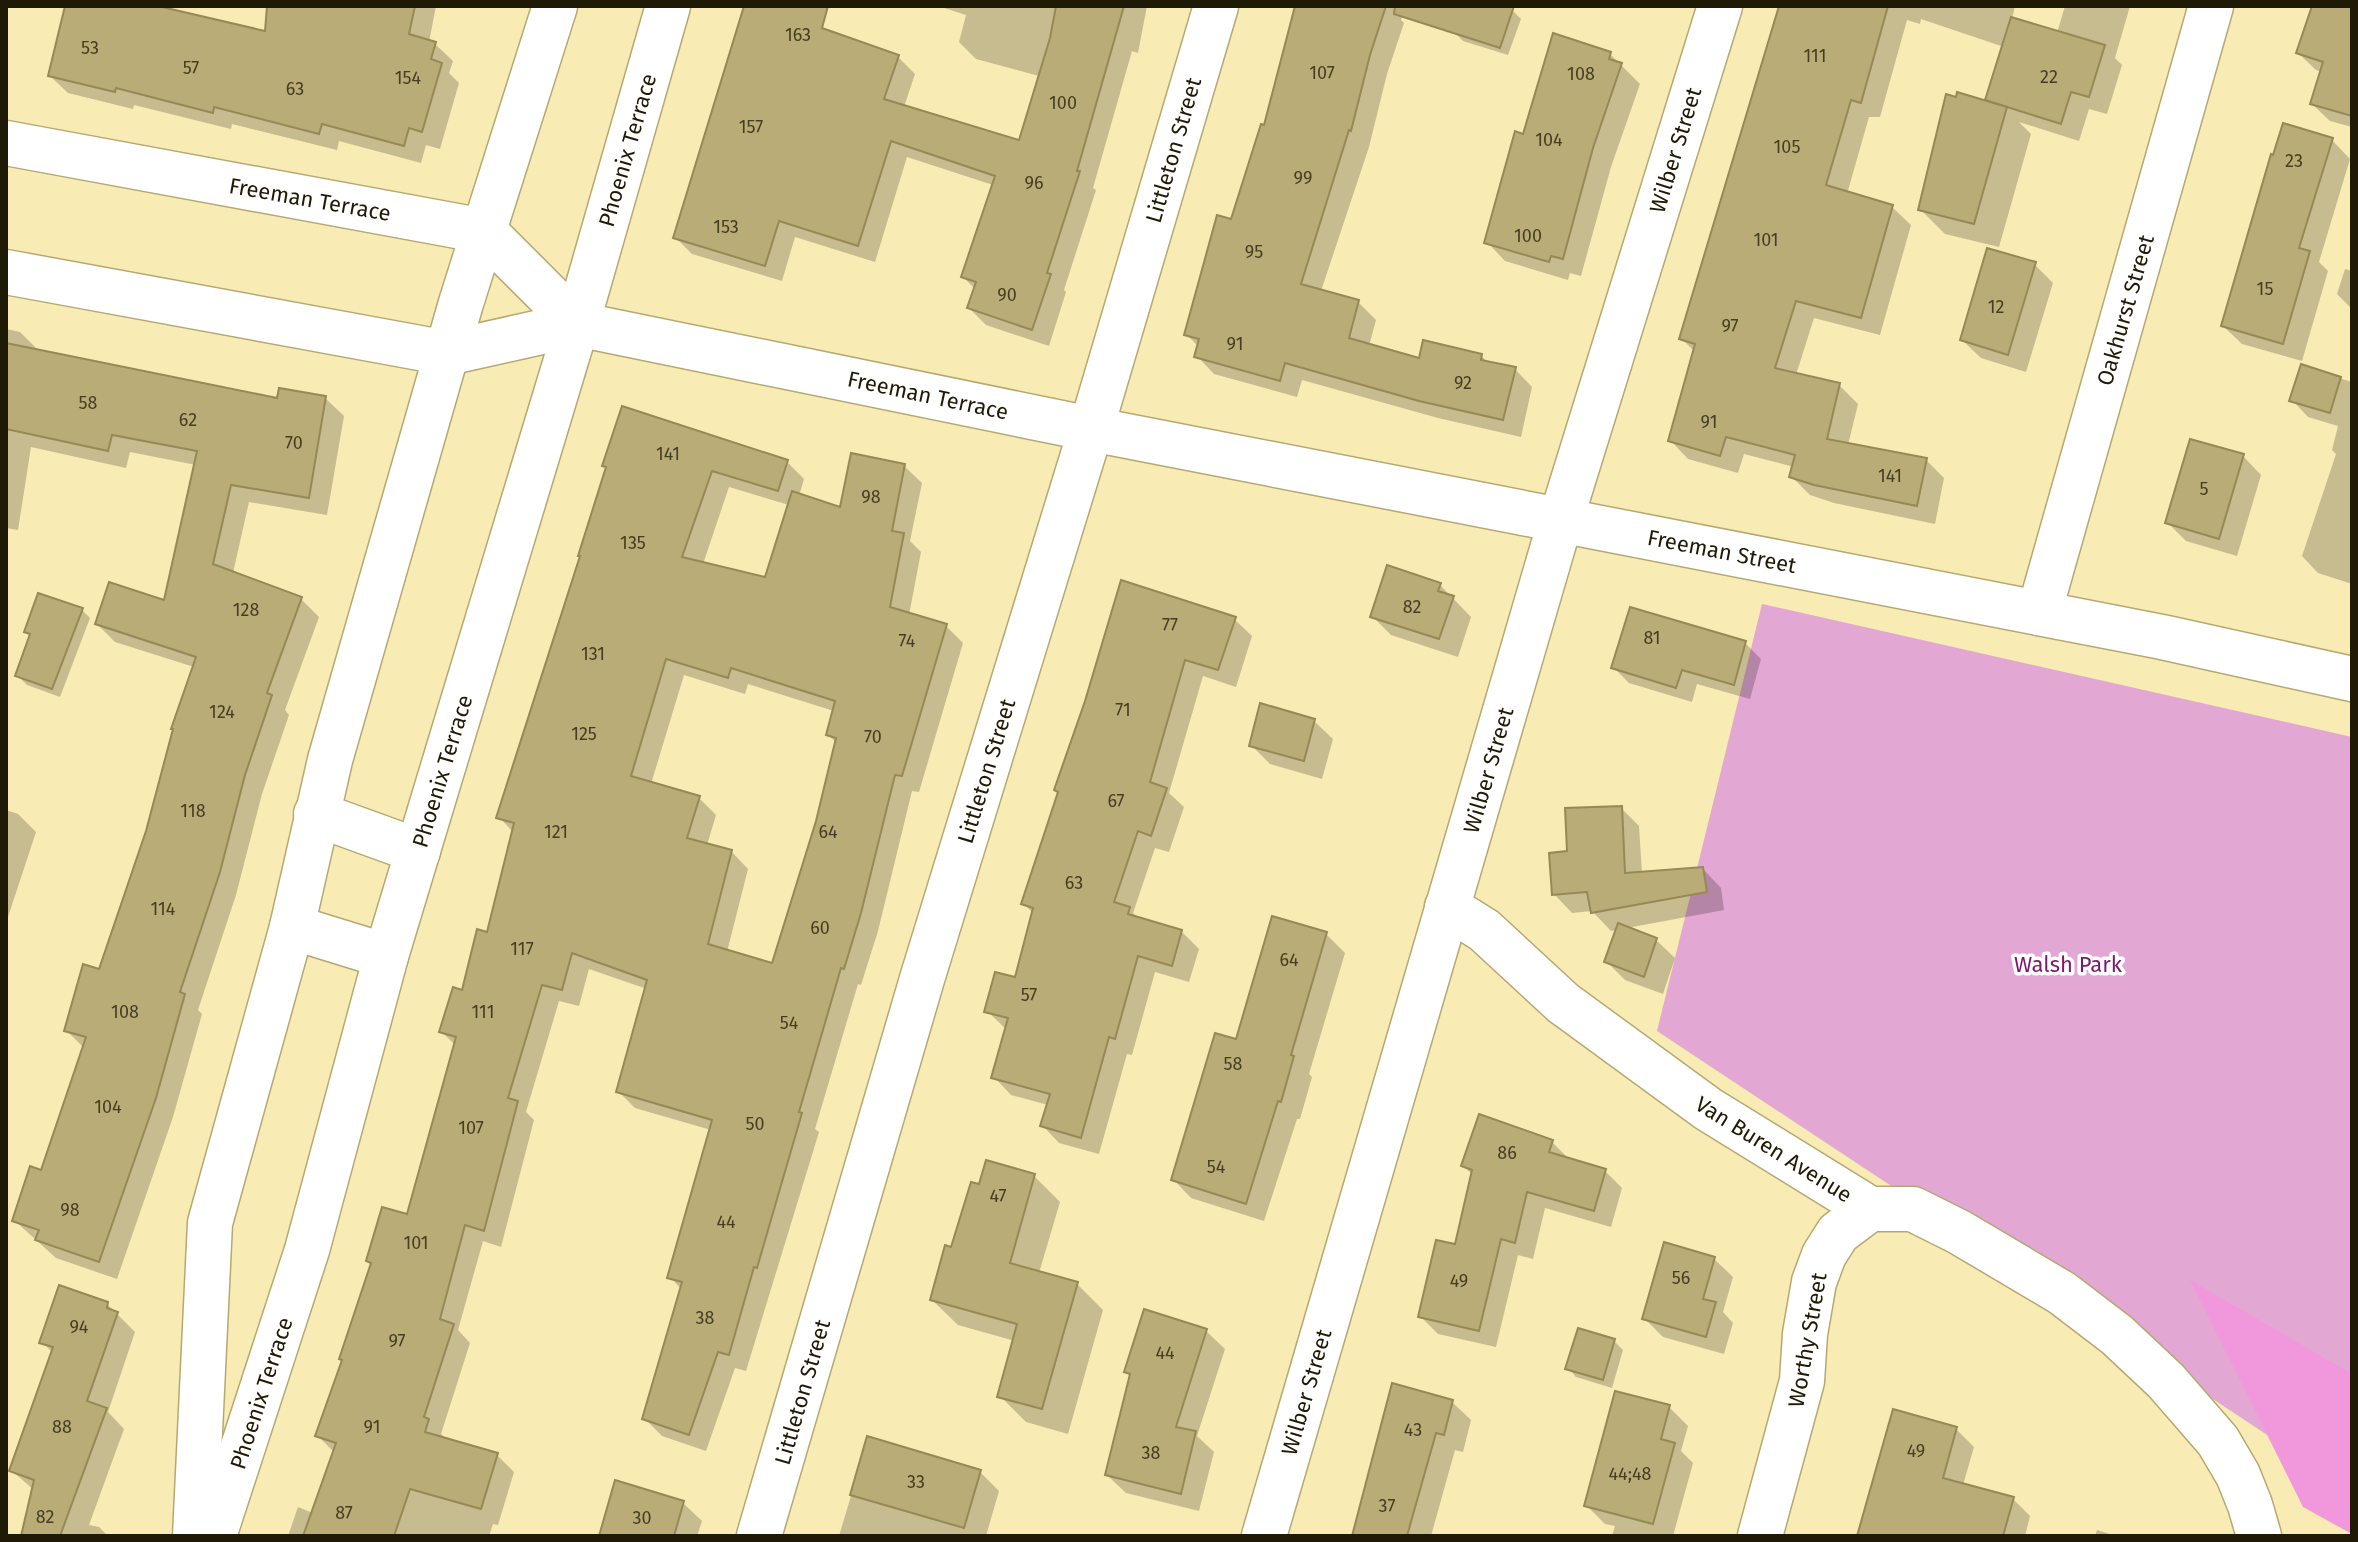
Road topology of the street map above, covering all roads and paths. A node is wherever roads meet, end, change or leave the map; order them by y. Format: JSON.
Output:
{"nodes":[{"id":1,"x":555,"y":6,"type":"edge"},
{"id":2,"x":668,"y":6,"type":"edge"},
{"id":3,"x":1216,"y":6,"type":"edge"},
{"id":4,"x":1720,"y":6,"type":"edge"},
{"id":5,"x":2211,"y":6,"type":"edge"},
{"id":6,"x":6,"y":143,"type":"edge"},
{"id":7,"x":484,"y":231,"type":"junction"},
{"id":8,"x":6,"y":272,"type":"edge"},
{"id":9,"x":577,"y":324,"type":"junction"},
{"id":10,"x":447,"y":353,"type":"junction"},
{"id":11,"x":1091,"y":429,"type":"junction"},
{"id":12,"x":1561,"y":519,"type":"junction"},
{"id":13,"x":2039,"y":613,"type":"junction"},
{"id":14,"x":2352,"y":679,"type":"edge"},
{"id":15,"x":316,"y":814,"type":"junction"},
{"id":16,"x":418,"y":851,"type":"junction"},
{"id":17,"x":1447,"y":907,"type":"junction"},
{"id":18,"x":292,"y":927,"type":"junction"},
{"id":19,"x":386,"y":956,"type":"junction"},
{"id":20,"x":1870,"y":1209,"type":"junction"},
{"id":21,"x":195,"y":1536,"type":"edge"},
{"id":22,"x":214,"y":1536,"type":"edge"},
{"id":23,"x":759,"y":1536,"type":"edge"},
{"id":24,"x":1264,"y":1536,"type":"edge"},
{"id":25,"x":1760,"y":1536,"type":"edge"},
{"id":26,"x":2259,"y":1536,"type":"edge"}],
"edges":[{"from":1,"to":7,"type":"street","name":"Phoenix Terrace"},
{"from":2,"to":9,"type":"street","name":"Phoenix Terrace"},
{"from":3,"to":11,"type":"street","name":"Littleton Street"},
{"from":4,"to":12,"type":"street","name":"Wilber Street"},
{"from":5,"to":13,"type":"street","name":"Oakhurst Street"},
{"from":6,"to":7,"type":"street","name":"Freeman Terrace"},
{"from":7,"to":9,"type":"street"},
{"from":7,"to":10,"type":"street","name":"Phoenix Terrace"},
{"from":8,"to":10,"type":"street","name":"Freeman Terrace"},
{"from":9,"to":10,"type":"street","name":"Freeman Terrace"},
{"from":9,"to":11,"type":"street","name":"Freeman Terrace"},
{"from":9,"to":16,"type":"street","name":"Phoenix Terrace"},
{"from":10,"to":15,"type":"street","name":"Phoenix Terrace"},
{"from":11,"to":12,"type":"street","name":"Freeman Street"},
{"from":11,"to":23,"type":"street","name":"Littleton Street"},
{"from":12,"to":13,"type":"street","name":"Freeman Street"},
{"from":12,"to":17,"type":"street","name":"Wilber Street"},
{"from":13,"to":14,"type":"street","name":"Freeman Street"},
{"from":15,"to":16,"type":"street"},
{"from":15,"to":18,"type":"street","name":"Phoenix Terrace"},
{"from":16,"to":19,"type":"street","name":"Phoenix Terrace"},
{"from":17,"to":20,"type":"street","name":"Van Buren Avenue"},
{"from":17,"to":24,"type":"street","name":"Wilber Street"},
{"from":18,"to":19,"type":"street"},
{"from":18,"to":21,"type":"street","name":"Phoenix Terrace"},
{"from":19,"to":22,"type":"street","name":"Phoenix Terrace"},
{"from":20,"to":25,"type":"street","name":"Worthy Street"},
{"from":20,"to":26,"type":"street","name":"Van Buren Avenue"}]}
